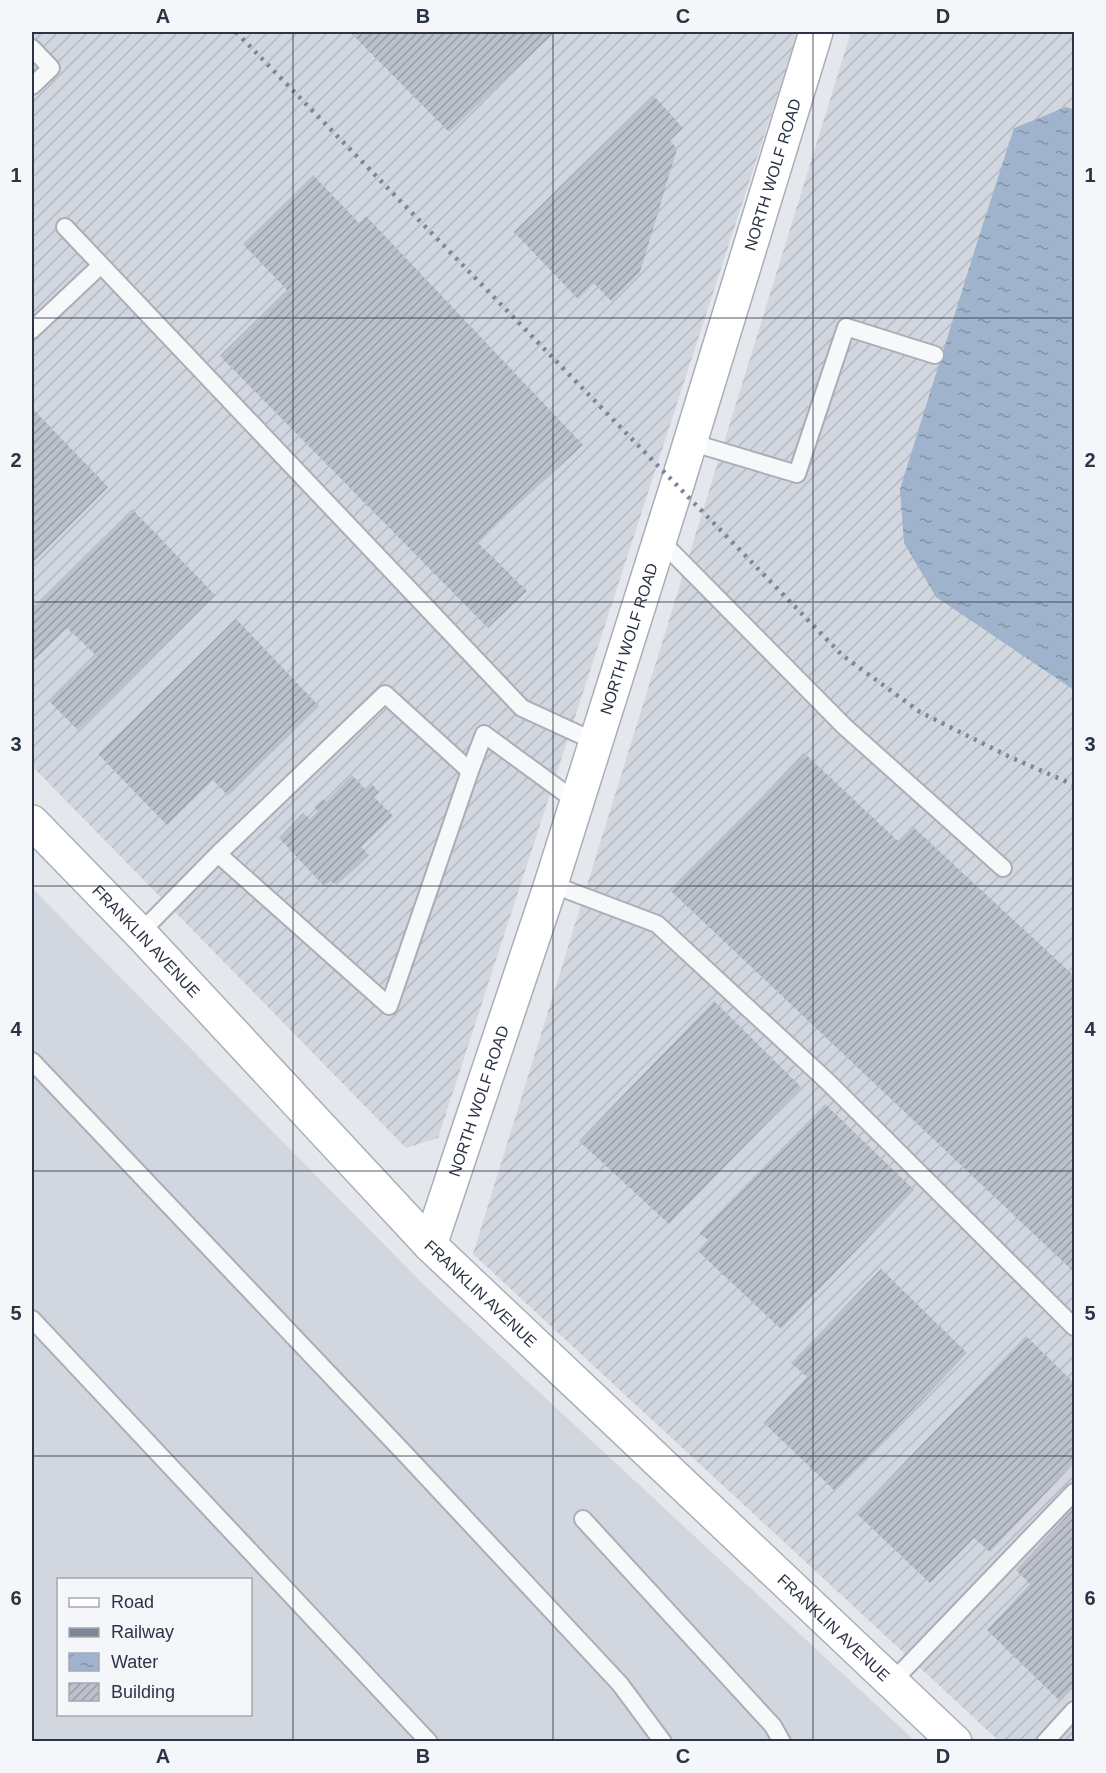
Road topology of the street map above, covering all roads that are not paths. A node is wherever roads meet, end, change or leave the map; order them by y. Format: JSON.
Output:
{"nodes":[{"id":1,"x":816,"y":32,"type":"edge"},
{"id":2,"x":32,"y":48,"type":"edge"},
{"id":3,"x":32,"y":86,"type":"edge"},
{"id":4,"x":65,"y":227,"type":"dead end"},
{"id":5,"x":100,"y":266,"type":"junction"},
{"id":6,"x":32,"y":330,"type":"edge"},
{"id":7,"x":935,"y":355,"type":"dead end"},
{"id":8,"x":690,"y":442,"type":"junction"},
{"id":9,"x":659,"y":539,"type":"junction"},
{"id":10,"x":596,"y":742,"type":"junction"},
{"id":11,"x":470,"y":771,"type":"junction"},
{"id":12,"x":577,"y":802,"type":"junction"},
{"id":13,"x":32,"y":822,"type":"edge"},
{"id":14,"x":218,"y":854,"type":"junction"},
{"id":15,"x":1003,"y":868,"type":"dead end"},
{"id":16,"x":551,"y":884,"type":"junction"},
{"id":17,"x":140,"y":933,"type":"junction"},
{"id":18,"x":32,"y":1061,"type":"edge"},
{"id":19,"x":430,"y":1245,"type":"junction"},
{"id":20,"x":32,"y":1319,"type":"edge"},
{"id":21,"x":1074,"y":1327,"type":"edge"},
{"id":22,"x":1074,"y":1492,"type":"edge"},
{"id":23,"x":583,"y":1519,"type":"dead end"},
{"id":24,"x":891,"y":1683,"type":"junction"},
{"id":25,"x":1074,"y":1710,"type":"edge"},
{"id":26,"x":429,"y":1742,"type":"edge"},
{"id":27,"x":663,"y":1742,"type":"edge"},
{"id":28,"x":782,"y":1742,"type":"edge"},
{"id":29,"x":955,"y":1742,"type":"edge"},
{"id":30,"x":1045,"y":1742,"type":"edge"}],
"edges":[{"from":1,"to":8,"type":"main road","name":"NORTH WOLF ROAD"},
{"from":2,"to":3,"type":"lane"},
{"from":4,"to":5,"type":"lane"},
{"from":5,"to":6,"type":"lane"},
{"from":5,"to":10,"type":"lane"},
{"from":7,"to":8,"type":"lane"},
{"from":8,"to":9,"type":"main road","name":"NORTH WOLF ROAD"},
{"from":9,"to":10,"type":"main road","name":"NORTH WOLF ROAD"},
{"from":9,"to":15,"type":"lane"},
{"from":10,"to":12,"type":"main road","name":"NORTH WOLF ROAD"},
{"from":11,"to":12,"type":"lane"},
{"from":11,"to":14,"type":"lane"},
{"from":11,"to":14,"type":"lane"},
{"from":12,"to":16,"type":"main road","name":"NORTH WOLF ROAD"},
{"from":13,"to":17,"type":"main road","name":"FRANKLIN AVENUE"},
{"from":14,"to":17,"type":"lane"},
{"from":16,"to":19,"type":"main road","name":"NORTH WOLF ROAD"},
{"from":16,"to":21,"type":"lane"},
{"from":17,"to":19,"type":"main road","name":"FRANKLIN AVENUE"},
{"from":18,"to":27,"type":"lane"},
{"from":19,"to":24,"type":"main road","name":"FRANKLIN AVENUE"},
{"from":20,"to":26,"type":"lane"},
{"from":22,"to":24,"type":"lane"},
{"from":23,"to":28,"type":"lane"},
{"from":24,"to":29,"type":"main road","name":"FRANKLIN AVENUE"},
{"from":25,"to":30,"type":"lane"}]}
